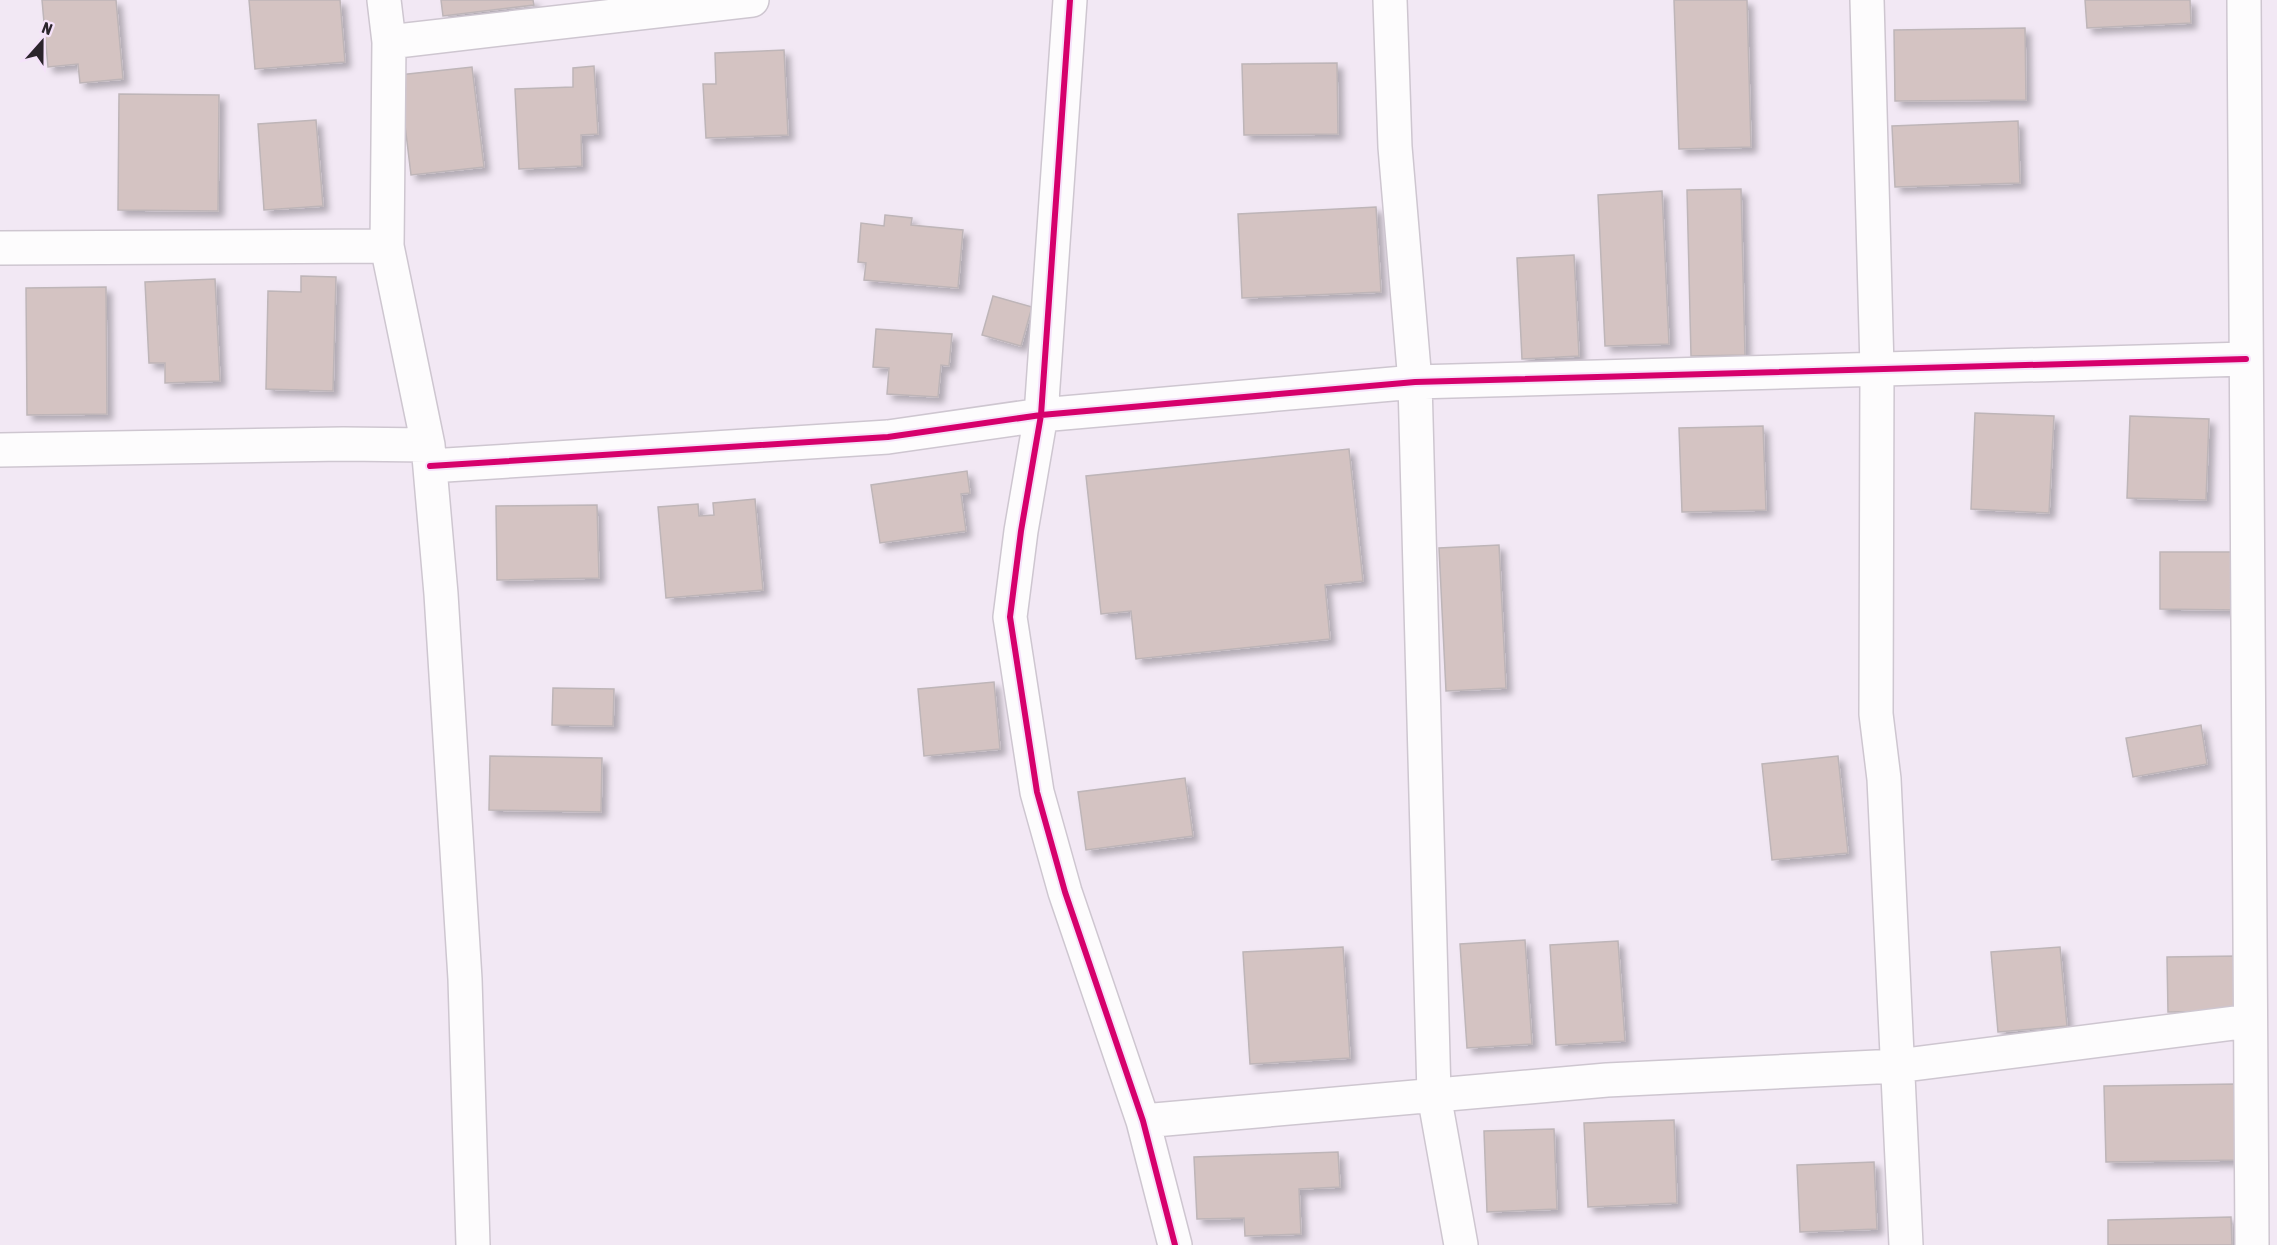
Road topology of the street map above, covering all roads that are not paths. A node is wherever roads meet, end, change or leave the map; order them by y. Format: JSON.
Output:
{"nodes":[{"id":1,"x":384,"y":0,"type":"edge"},
{"id":2,"x":752,"y":0,"type":"edge"},
{"id":3,"x":1070,"y":0,"type":"edge"},
{"id":4,"x":1390,"y":0,"type":"edge"},
{"id":5,"x":1867,"y":0,"type":"edge"},
{"id":6,"x":2244,"y":0,"type":"edge"},
{"id":7,"x":388,"y":42,"type":"junction"},
{"id":8,"x":387,"y":246,"type":"junction"},
{"id":9,"x":0,"y":248,"type":"edge"},
{"id":10,"x":2246,"y":359,"type":"junction"},
{"id":11,"x":1877,"y":368,"type":"junction"},
{"id":12,"x":1415,"y":382,"type":"junction"},
{"id":13,"x":1041,"y":415,"type":"junction"},
{"id":14,"x":0,"y":450,"type":"edge"},
{"id":15,"x":429,"y":456,"type":"junction"},
{"id":16,"x":2250,"y":1021,"type":"junction"},
{"id":17,"x":1897,"y":1066,"type":"junction"},
{"id":18,"x":1434,"y":1095,"type":"junction"},
{"id":19,"x":1143,"y":1122,"type":"junction"},
{"id":20,"x":473,"y":1245,"type":"edge"},
{"id":21,"x":1175,"y":1245,"type":"edge"},
{"id":22,"x":1461,"y":1245,"type":"edge"},
{"id":23,"x":1906,"y":1245,"type":"edge"},
{"id":24,"x":2252,"y":1245,"type":"edge"}],
"edges":[{"from":1,"to":7,"type":"street"},
{"from":2,"to":7,"type":"street"},
{"from":3,"to":13,"type":"street"},
{"from":4,"to":12,"type":"street"},
{"from":5,"to":11,"type":"street"},
{"from":6,"to":10,"type":"street"},
{"from":7,"to":8,"type":"street"},
{"from":8,"to":9,"type":"street"},
{"from":8,"to":15,"type":"street"},
{"from":10,"to":11,"type":"street"},
{"from":10,"to":16,"type":"street"},
{"from":11,"to":12,"type":"street"},
{"from":11,"to":17,"type":"street"},
{"from":12,"to":13,"type":"street"},
{"from":12,"to":18,"type":"street"},
{"from":13,"to":15,"type":"street"},
{"from":13,"to":19,"type":"street"},
{"from":14,"to":15,"type":"street"},
{"from":15,"to":20,"type":"street"},
{"from":16,"to":17,"type":"street"},
{"from":16,"to":24,"type":"street"},
{"from":17,"to":18,"type":"street"},
{"from":17,"to":23,"type":"street"},
{"from":18,"to":19,"type":"street"},
{"from":18,"to":22,"type":"street"},
{"from":19,"to":21,"type":"street"}]}
